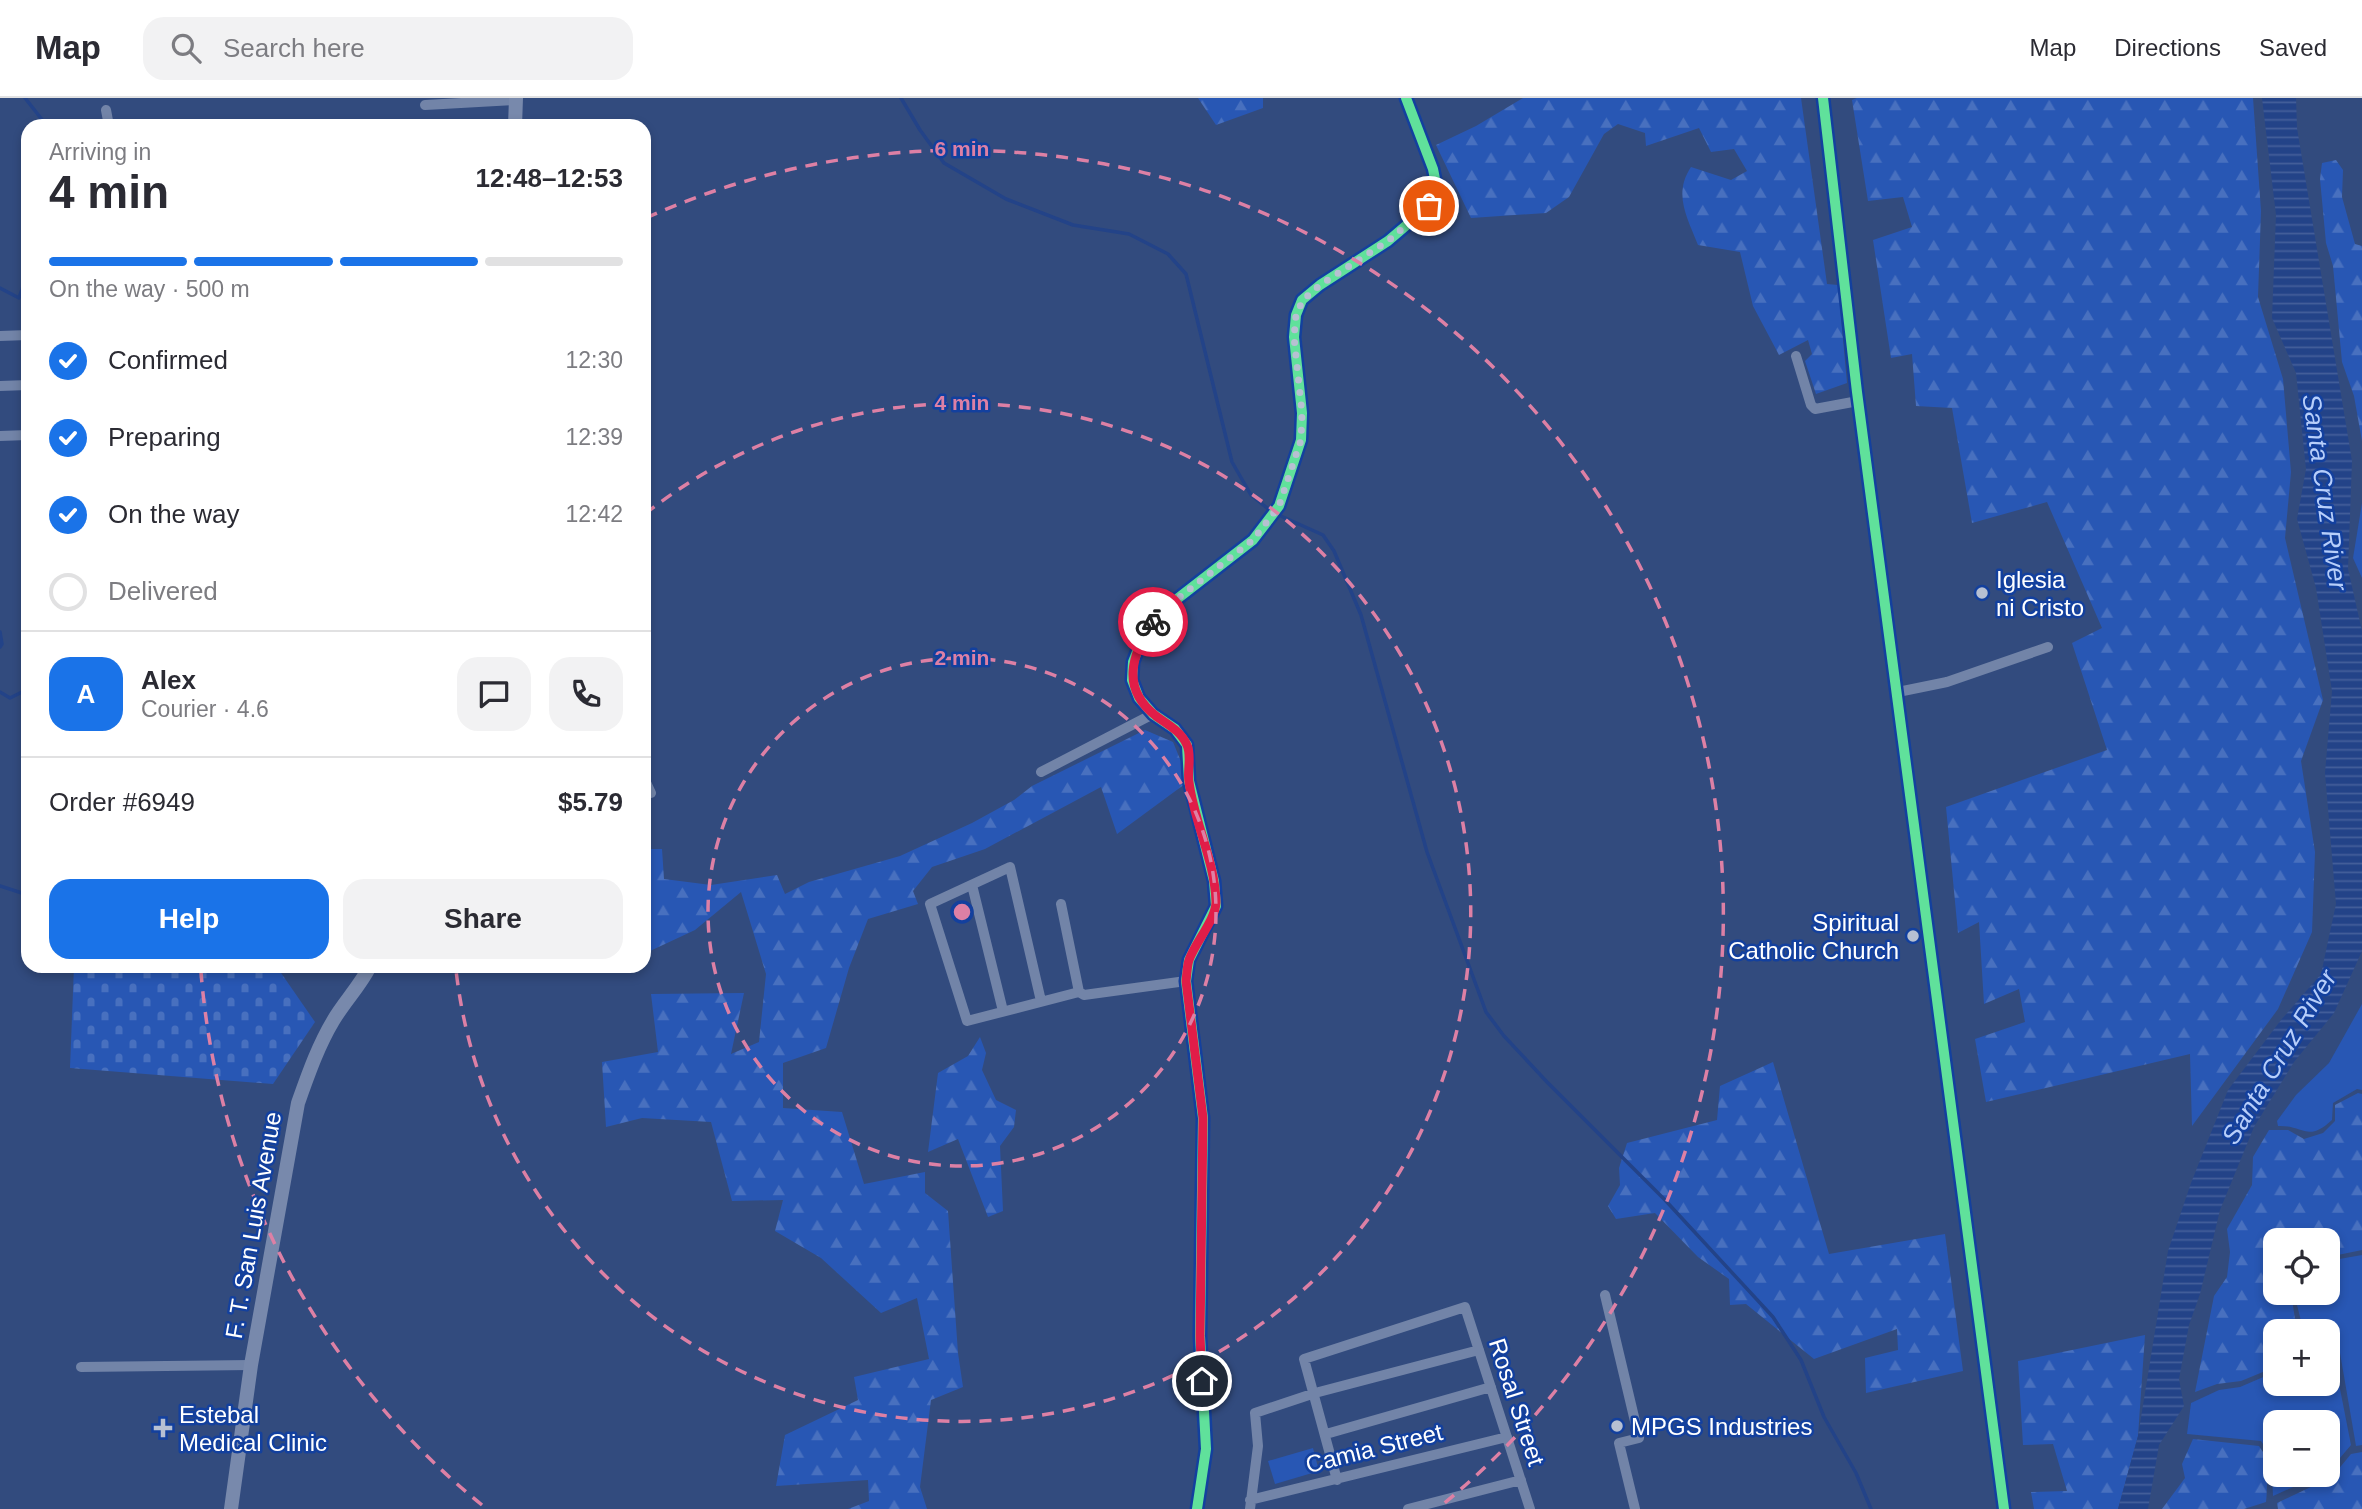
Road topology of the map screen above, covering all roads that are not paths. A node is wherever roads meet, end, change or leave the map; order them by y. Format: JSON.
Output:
{"nodes":[{"id":1,"x":1406,"y":98,"type":"edge"},
{"id":2,"x":1823,"y":98,"type":"edge"},
{"id":3,"x":516,"y":99,"type":"edge"},
{"id":4,"x":425,"y":105,"type":"dead end"},
{"id":5,"x":106,"y":110,"type":"dead end"},
{"id":6,"x":107,"y":119,"type":"edge"},
{"id":7,"x":515,"y":119,"type":"edge"},
{"id":8,"x":21,"y":335,"type":"edge"},
{"id":9,"x":0,"y":336,"type":"edge"},
{"id":10,"x":1796,"y":356,"type":"dead end"},
{"id":11,"x":21,"y":385,"type":"edge"},
{"id":12,"x":0,"y":386,"type":"edge"},
{"id":13,"x":1858,"y":401,"type":"junction"},
{"id":14,"x":21,"y":435,"type":"edge"},
{"id":15,"x":0,"y":436,"type":"edge"},
{"id":16,"x":2048,"y":647,"type":"dead end"},
{"id":17,"x":1898,"y":692,"type":"junction"},
{"id":18,"x":1153,"y":714,"type":"junction"},
{"id":19,"x":1041,"y":772,"type":"dead end"},
{"id":20,"x":972,"y":885,"type":"junction"},
{"id":21,"x":1061,"y":904,"type":"dead end"},
{"id":22,"x":367,"y":973,"type":"edge"},
{"id":23,"x":1186,"y":981,"type":"junction"},
{"id":24,"x":1079,"y":992,"type":"junction"},
{"id":25,"x":1041,"y":1001,"type":"junction"},
{"id":26,"x":1003,"y":1012,"type":"junction"},
{"id":27,"x":1605,"y":1295,"type":"dead end"},
{"id":28,"x":1479,"y":1350,"type":"junction"},
{"id":29,"x":251,"y":1364,"type":"junction"},
{"id":30,"x":81,"y":1367,"type":"dead end"},
{"id":31,"x":1491,"y":1387,"type":"junction"},
{"id":32,"x":1315,"y":1393,"type":"junction"},
{"id":33,"x":1326,"y":1434,"type":"junction"},
{"id":34,"x":1507,"y":1437,"type":"junction"},
{"id":35,"x":1337,"y":1480,"type":"junction"},
{"id":36,"x":1521,"y":1480,"type":"junction"},
{"id":37,"x":1250,"y":1504,"type":"edge"},
{"id":38,"x":231,"y":1509,"type":"edge"},
{"id":39,"x":1197,"y":1509,"type":"edge"},
{"id":40,"x":1408,"y":1509,"type":"edge"},
{"id":41,"x":1530,"y":1509,"type":"edge"},
{"id":42,"x":1635,"y":1509,"type":"edge"},
{"id":43,"x":2004,"y":1509,"type":"edge"}],
"edges":[{"from":1,"to":18,"type":"street"},
{"from":2,"to":13,"type":"street"},
{"from":3,"to":4,"type":"street"},
{"from":3,"to":7,"type":"main road"},
{"from":5,"to":6,"type":"street"},
{"from":8,"to":9,"type":"street"},
{"from":10,"to":13,"type":"street"},
{"from":11,"to":12,"type":"street"},
{"from":13,"to":17,"type":"street"},
{"from":14,"to":15,"type":"street"},
{"from":16,"to":17,"type":"street"},
{"from":17,"to":43,"type":"street"},
{"from":18,"to":19,"type":"street"},
{"from":18,"to":23,"type":"street"},
{"from":20,"to":25,"type":"street"},
{"from":20,"to":26,"type":"street"},
{"from":20,"to":26,"type":"street"},
{"from":21,"to":24,"type":"street"},
{"from":22,"to":29,"type":"main road","name":"F. T. San Luis Avenue"},
{"from":23,"to":24,"type":"street"},
{"from":23,"to":39,"type":"street"},
{"from":24,"to":25,"type":"street"},
{"from":25,"to":26,"type":"street"},
{"from":27,"to":42,"type":"street"},
{"from":28,"to":31,"type":"street","name":"Rosal Street"},
{"from":28,"to":32,"type":"street"},
{"from":28,"to":32,"type":"street","name":"Rosal Street"},
{"from":29,"to":30,"type":"street"},
{"from":29,"to":38,"type":"main road","name":"F. T. San Luis Avenue"},
{"from":31,"to":33,"type":"street"},
{"from":31,"to":34,"type":"street","name":"Rosal Street"},
{"from":32,"to":33,"type":"street"},
{"from":32,"to":37,"type":"street"},
{"from":33,"to":35,"type":"street"},
{"from":34,"to":35,"type":"street","name":"Camia Street"},
{"from":34,"to":36,"type":"street","name":"Rosal Street"},
{"from":35,"to":37,"type":"street","name":"Camia Street"},
{"from":36,"to":40,"type":"street"},
{"from":36,"to":41,"type":"street","name":"Rosal Street"}]}
